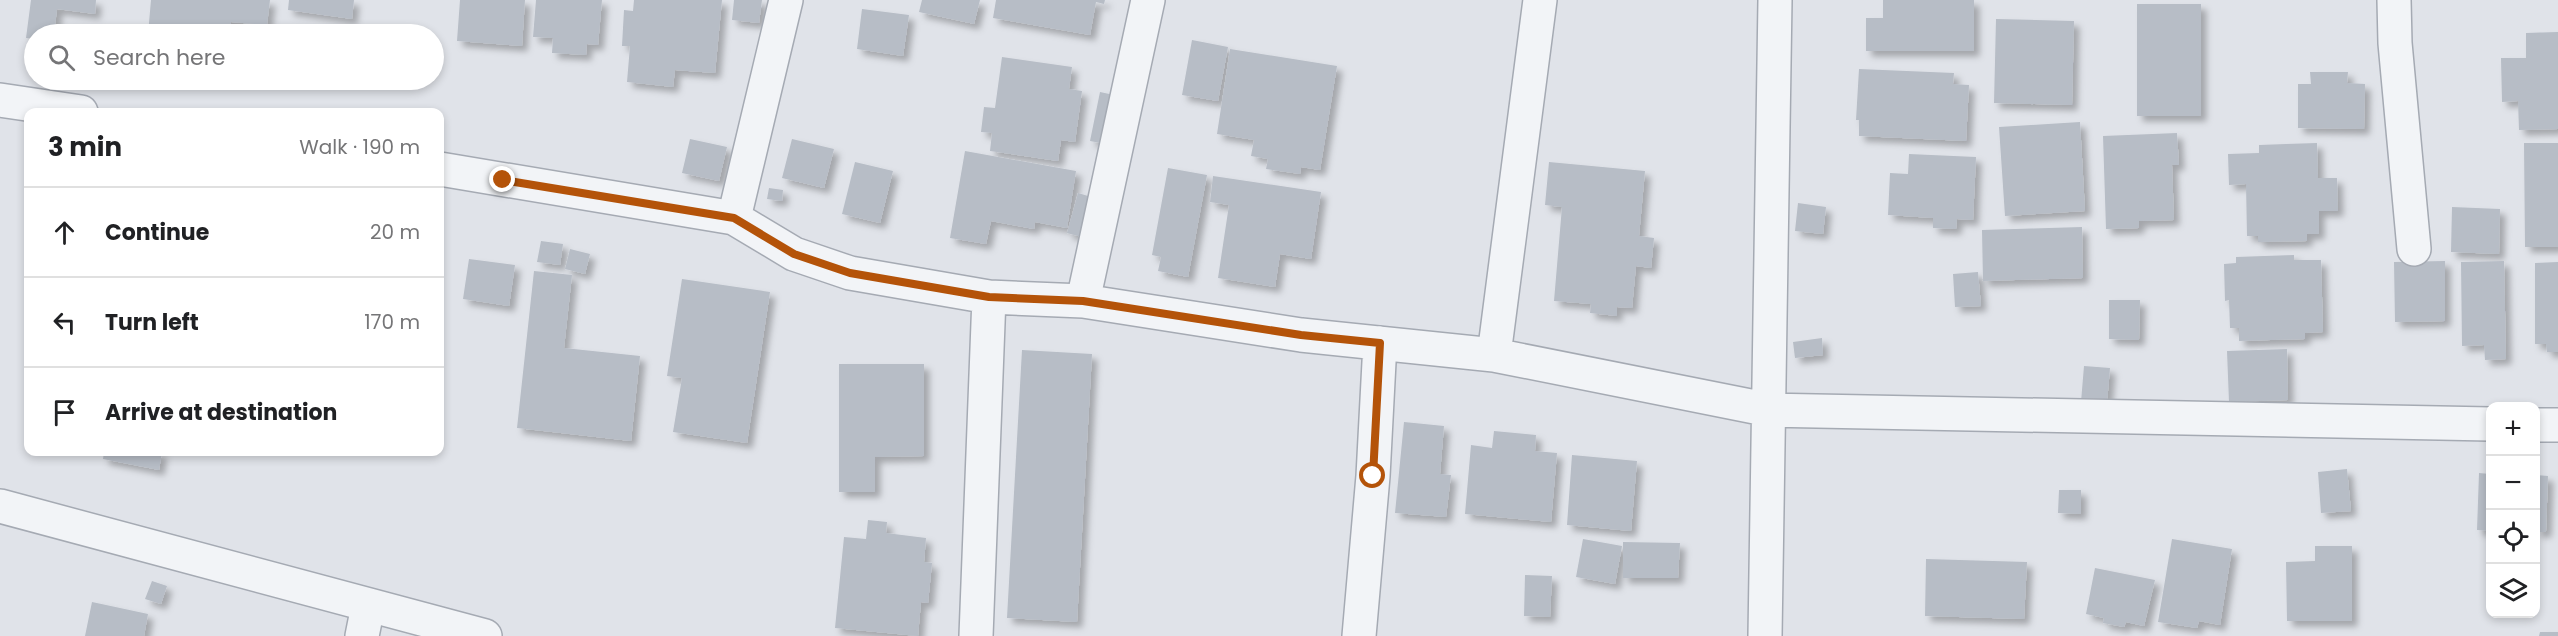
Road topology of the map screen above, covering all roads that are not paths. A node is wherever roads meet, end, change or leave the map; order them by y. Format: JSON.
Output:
{"nodes":[{"id":1,"x":786,"y":0,"type":"edge"},
{"id":2,"x":1148,"y":0,"type":"edge"},
{"id":3,"x":1540,"y":0,"type":"edge"},
{"id":4,"x":1775,"y":0,"type":"edge"},
{"id":5,"x":2394,"y":0,"type":"edge"},
{"id":6,"x":0,"y":100,"type":"edge"},
{"id":7,"x":54,"y":108,"type":"edge"},
{"id":8,"x":444,"y":171,"type":"edge"},
{"id":9,"x":734,"y":218,"type":"junction"},
{"id":10,"x":2414,"y":249,"type":"dead end"},
{"id":11,"x":989,"y":297,"type":"junction"},
{"id":12,"x":1083,"y":301,"type":"junction"},
{"id":13,"x":1380,"y":343,"type":"junction"},
{"id":14,"x":1494,"y":355,"type":"junction"},
{"id":15,"x":1770,"y":410,"type":"junction"},
{"id":16,"x":2486,"y":424,"type":"edge"},
{"id":17,"x":2540,"y":425,"type":"edge"},
{"id":18,"x":2558,"y":425,"type":"edge"},
{"id":19,"x":0,"y":506,"type":"edge"},
{"id":20,"x":365,"y":621,"type":"edge"},
{"id":21,"x":485,"y":636,"type":"edge"},
{"id":22,"x":976,"y":636,"type":"edge"},
{"id":23,"x":1359,"y":636,"type":"edge"},
{"id":24,"x":1765,"y":636,"type":"edge"}],
"edges":[{"from":1,"to":9,"type":"street"},
{"from":2,"to":12,"type":"street"},
{"from":3,"to":14,"type":"street"},
{"from":4,"to":15,"type":"street"},
{"from":5,"to":10,"type":"street"},
{"from":6,"to":7,"type":"street"},
{"from":8,"to":9,"type":"street"},
{"from":9,"to":11,"type":"street"},
{"from":11,"to":12,"type":"street"},
{"from":11,"to":22,"type":"street"},
{"from":12,"to":13,"type":"street"},
{"from":13,"to":14,"type":"street"},
{"from":13,"to":23,"type":"street"},
{"from":14,"to":15,"type":"street"},
{"from":15,"to":16,"type":"street"},
{"from":15,"to":24,"type":"street"},
{"from":17,"to":18,"type":"street"},
{"from":19,"to":20,"type":"street"},
{"from":20,"to":21,"type":"street"}]}
